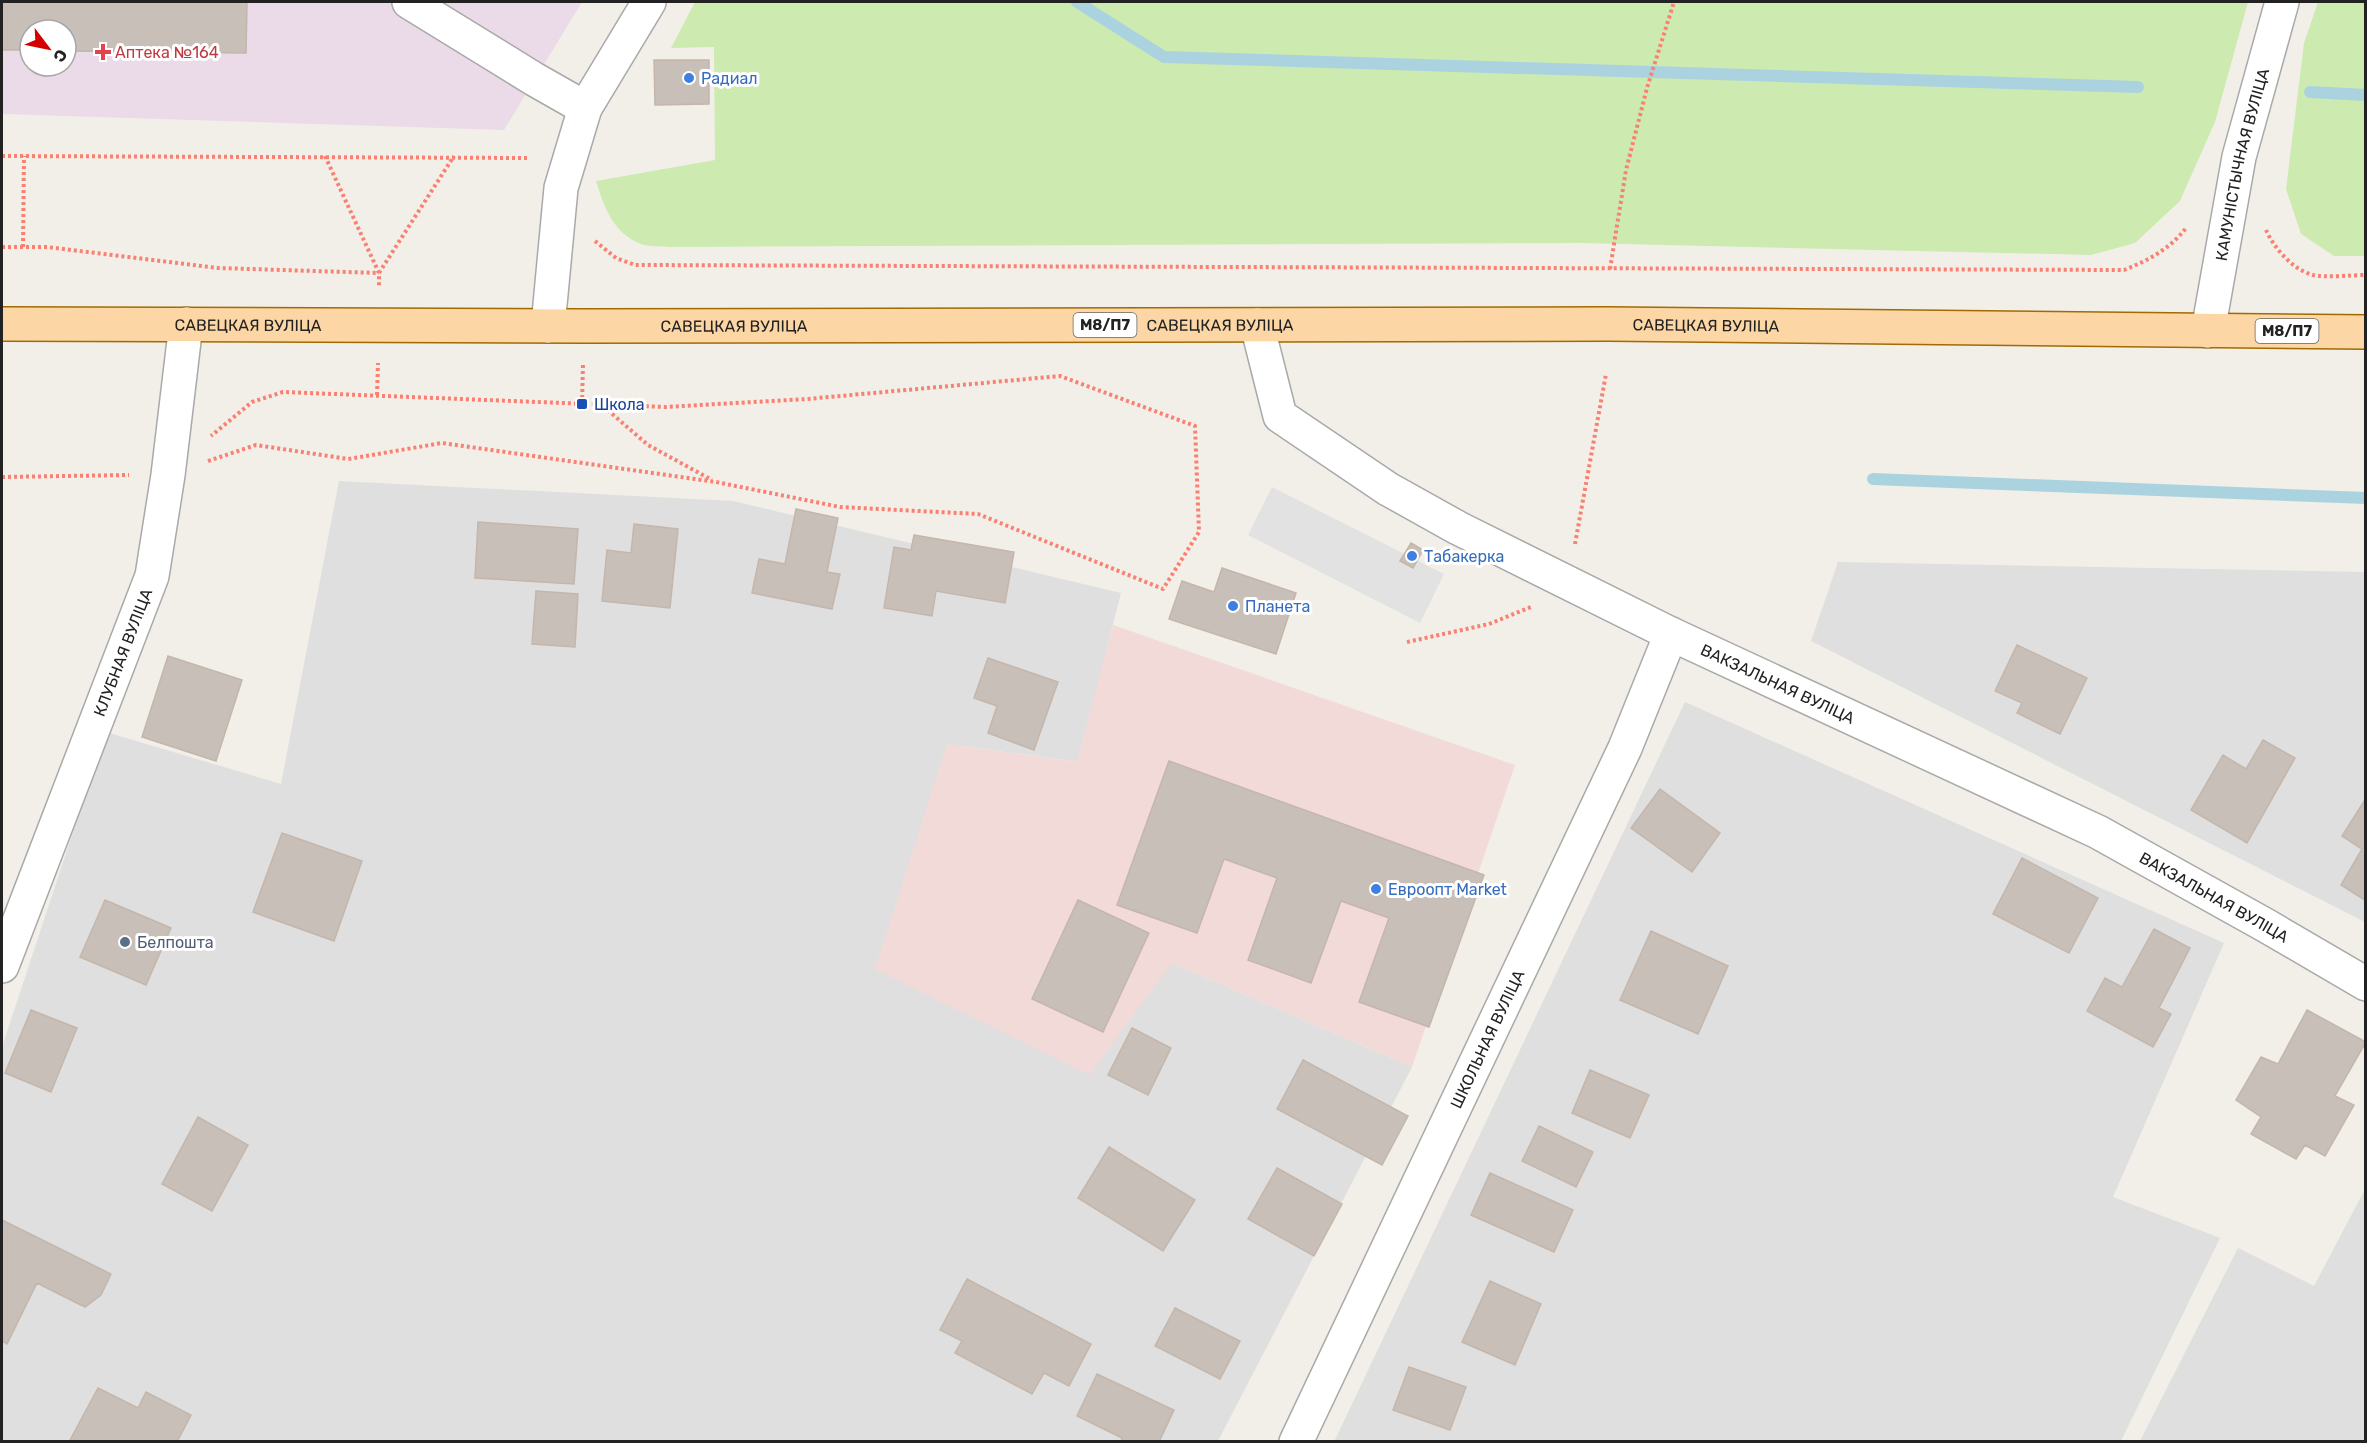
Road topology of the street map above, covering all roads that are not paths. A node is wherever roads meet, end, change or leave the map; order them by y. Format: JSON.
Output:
{"nodes":[{"id":1,"x":409,"y":2,"type":"edge"},
{"id":2,"x":649,"y":2,"type":"edge"},
{"id":3,"x":2282,"y":2,"type":"edge"},
{"id":4,"x":585,"y":108,"type":"junction"},
{"id":5,"x":2,"y":324,"type":"edge"},
{"id":6,"x":186,"y":324,"type":"junction"},
{"id":7,"x":1257,"y":325,"type":"junction"},
{"id":8,"x":548,"y":326,"type":"junction"},
{"id":9,"x":2208,"y":330,"type":"junction"},
{"id":10,"x":2366,"y":332,"type":"edge"},
{"id":11,"x":1671,"y":634,"type":"junction"},
{"id":12,"x":2,"y":966,"type":"edge"},
{"id":13,"x":2366,"y":984,"type":"edge"},
{"id":14,"x":1296,"y":1442,"type":"edge"}],
"edges":[{"from":1,"to":4,"type":"street"},
{"from":2,"to":4,"type":"street"},
{"from":3,"to":9,"type":"street","name":"КАМУНІСТЫЧНАЯ ВУЛІЦА"},
{"from":4,"to":8,"type":"street"},
{"from":5,"to":6,"type":"main road","name":"САВЕЦКАЯ ВУЛІЦА","number":"М8/П7"},
{"from":6,"to":8,"type":"main road","name":"САВЕЦКАЯ ВУЛІЦА","number":"М8/П7"},
{"from":6,"to":12,"type":"street","name":"КЛУБНАЯ ВУЛІЦА"},
{"from":7,"to":8,"type":"main road","name":"САВЕЦКАЯ ВУЛІЦА","number":"М8/П7"},
{"from":7,"to":9,"type":"main road","name":"САВЕЦКАЯ ВУЛІЦА","number":"М8/П7"},
{"from":7,"to":11,"type":"street","name":"ВАКЗАЛЬНАЯ ВУЛІЦА"},
{"from":9,"to":10,"type":"main road","name":"САВЕЦКАЯ ВУЛІЦА","number":"М8/П7"},
{"from":11,"to":13,"type":"street","name":"ВАКЗАЛЬНАЯ ВУЛІЦА"},
{"from":11,"to":14,"type":"street","name":"ШКОЛЬНАЯ ВУЛІЦА"}]}
